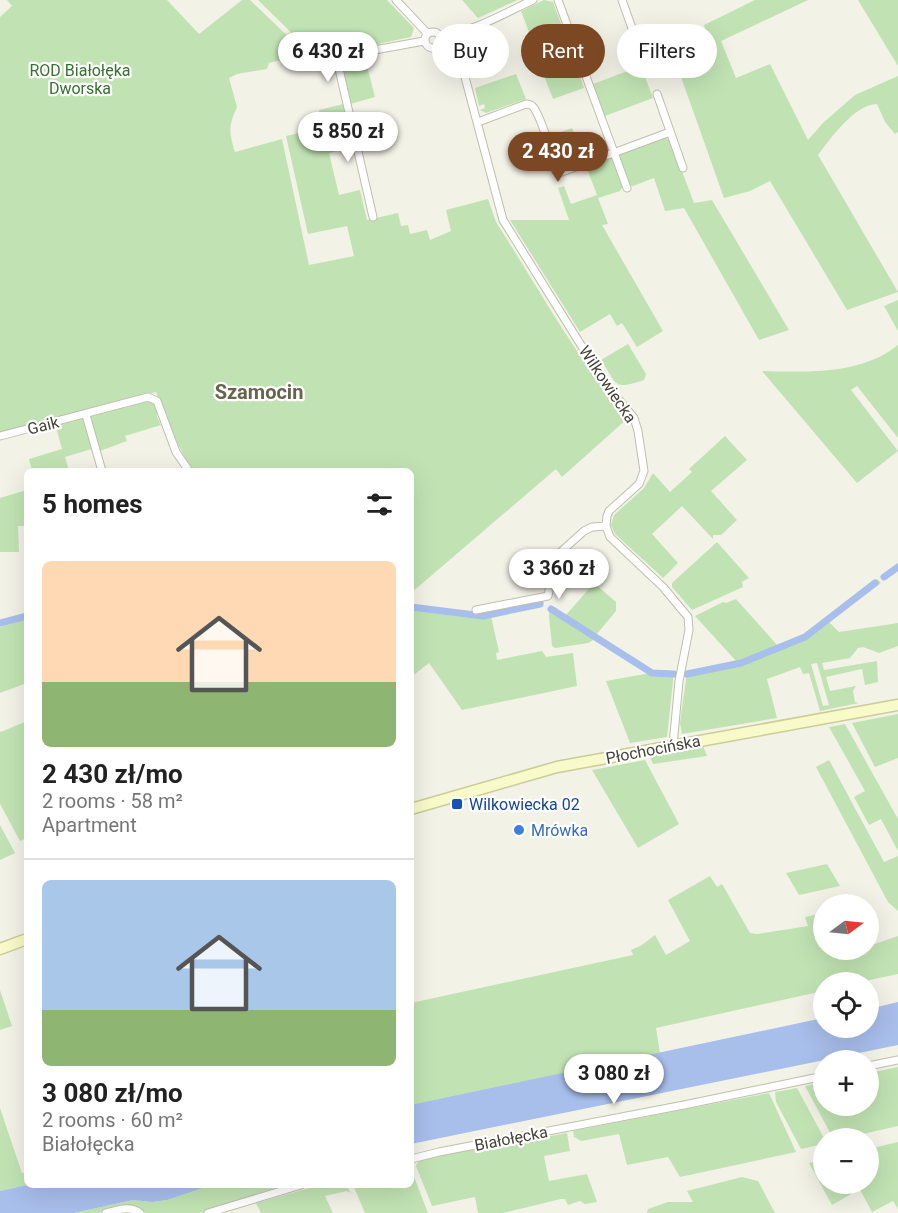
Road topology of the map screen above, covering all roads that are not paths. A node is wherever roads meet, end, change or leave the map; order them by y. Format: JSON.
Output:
{"nodes":[{"id":1,"x":396,"y":0,"type":"edge"},
{"id":2,"x":533,"y":0,"type":"edge"},
{"id":3,"x":558,"y":0,"type":"edge"},
{"id":4,"x":622,"y":0,"type":"edge"},
{"id":5,"x":480,"y":24,"type":"edge"},
{"id":6,"x":631,"y":24,"type":"edge"},
{"id":7,"x":432,"y":31,"type":"edge"},
{"id":8,"x":427,"y":33,"type":"junction"},
{"id":9,"x":424,"y":41,"type":"junction"},
{"id":10,"x":432,"y":48,"type":"edge"},
{"id":11,"x":336,"y":56,"type":"junction"},
{"id":12,"x":314,"y":61,"type":"dead end"},
{"id":13,"x":465,"y":78,"type":"edge"},
{"id":14,"x":657,"y":93,"type":"dead end"},
{"id":15,"x":478,"y":122,"type":"junction"},
{"id":16,"x":669,"y":132,"type":"junction"},
{"id":17,"x":614,"y":153,"type":"junction"},
{"id":18,"x":683,"y":168,"type":"dead end"},
{"id":19,"x":627,"y":188,"type":"dead end"},
{"id":20,"x":373,"y":217,"type":"dead end"},
{"id":21,"x":86,"y":415,"type":"junction"},
{"id":22,"x":0,"y":436,"type":"edge"},
{"id":23,"x":101,"y":468,"type":"edge"},
{"id":24,"x":187,"y":468,"type":"edge"},
{"id":25,"x":606,"y":526,"type":"junction"},
{"id":26,"x":476,"y":610,"type":"dead end"},
{"id":27,"x":898,"y":705,"type":"edge"},
{"id":28,"x":673,"y":745,"type":"junction"},
{"id":29,"x":414,"y":808,"type":"edge"},
{"id":30,"x":24,"y":941,"type":"edge"},
{"id":31,"x":0,"y":949,"type":"edge"},
{"id":32,"x":898,"y":1060,"type":"edge"},
{"id":33,"x":879,"y":1064,"type":"edge"},
{"id":34,"x":813,"y":1078,"type":"edge"},
{"id":35,"x":414,"y":1158,"type":"edge"},
{"id":36,"x":291,"y":1188,"type":"edge"},
{"id":37,"x":106,"y":1213,"type":"edge"},
{"id":38,"x":140,"y":1213,"type":"edge"},
{"id":39,"x":208,"y":1213,"type":"edge"}],
"edges":[{"from":1,"to":8,"type":"street"},
{"from":2,"to":5,"type":"street"},
{"from":3,"to":17,"type":"street"},
{"from":4,"to":6,"type":"street"},
{"from":7,"to":8,"type":"street"},
{"from":8,"to":9,"type":"street"},
{"from":9,"to":10,"type":"street"},
{"from":9,"to":11,"type":"street"},
{"from":11,"to":12,"type":"street"},
{"from":11,"to":20,"type":"street"},
{"from":13,"to":15,"type":"street","name":"Wilkowiecka"},
{"from":14,"to":16,"type":"street"},
{"from":15,"to":17,"type":"street"},
{"from":15,"to":25,"type":"street","name":"Wilkowiecka"},
{"from":16,"to":17,"type":"street"},
{"from":16,"to":18,"type":"street"},
{"from":17,"to":19,"type":"street"},
{"from":21,"to":22,"type":"street","name":"Gaik"},
{"from":21,"to":23,"type":"street"},
{"from":21,"to":24,"type":"street","name":"Gaik"},
{"from":25,"to":26,"type":"street"},
{"from":25,"to":28,"type":"street"},
{"from":27,"to":28,"type":"main road","name":"Płochocińska"},
{"from":28,"to":29,"type":"main road","name":"Płochocińska"},
{"from":30,"to":31,"type":"main road"},
{"from":32,"to":33,"type":"street"},
{"from":34,"to":35,"type":"street","name":"Białołęcka"},
{"from":36,"to":39,"type":"street"},
{"from":37,"to":38,"type":"street"}]}
